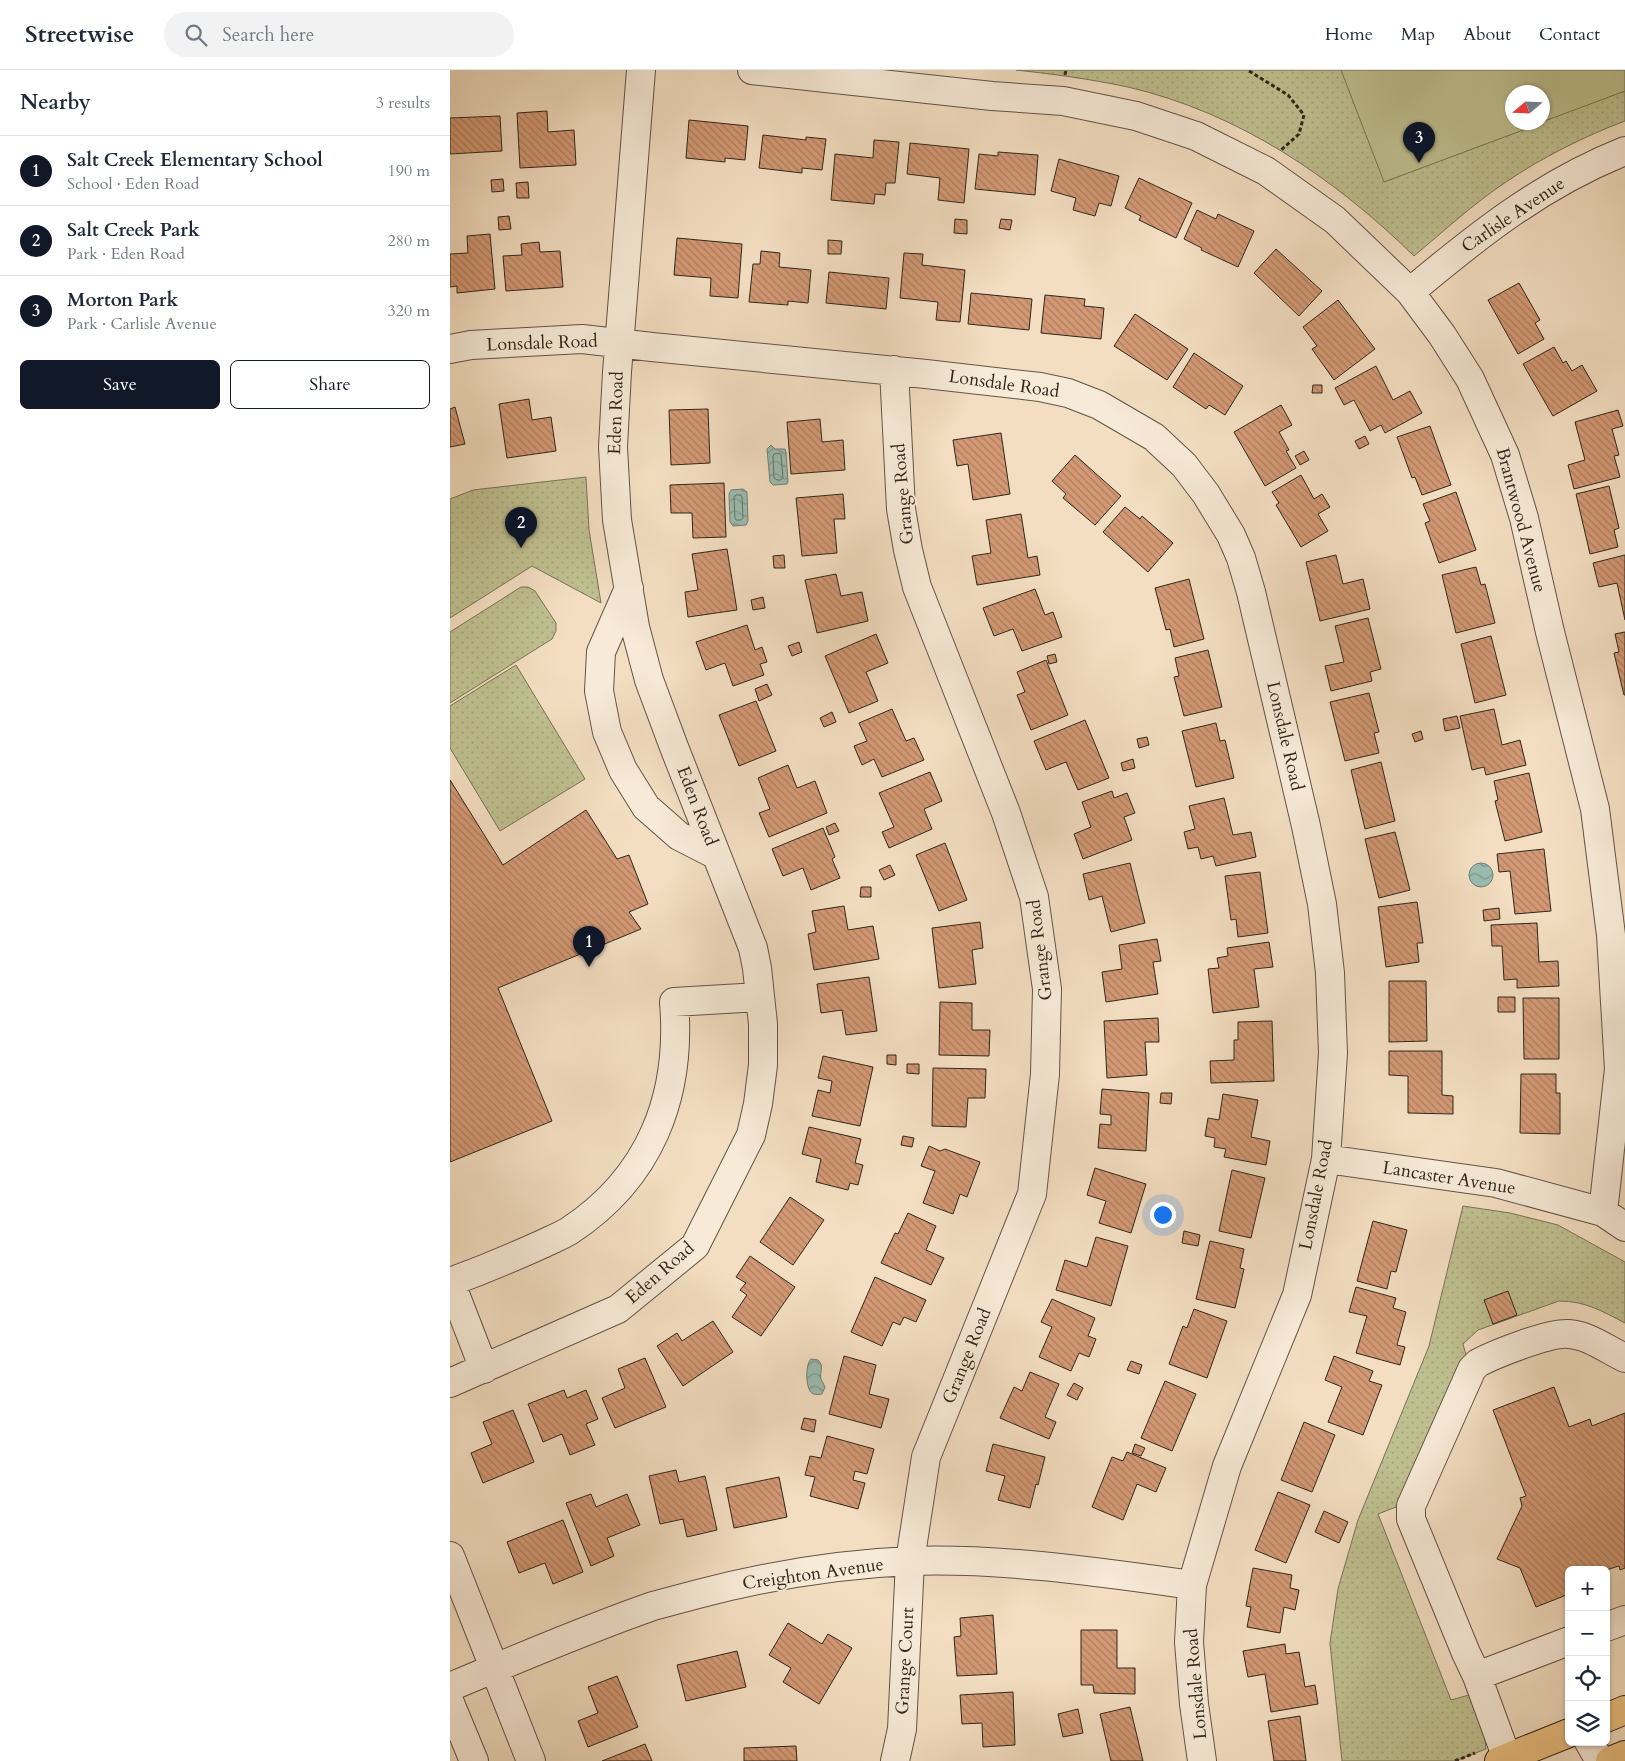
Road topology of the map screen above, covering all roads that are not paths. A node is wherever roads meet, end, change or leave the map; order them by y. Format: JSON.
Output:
{"nodes":[{"id":1,"x":641,"y":70,"type":"edge"},
{"id":2,"x":752,"y":70,"type":"edge"},
{"id":3,"x":1625,"y":151,"type":"edge"},
{"id":4,"x":1410,"y":292,"type":"junction"},
{"id":5,"x":620,"y":343,"type":"junction"},
{"id":6,"x":450,"y":349,"type":"edge"},
{"id":7,"x":894,"y":370,"type":"junction"},
{"id":8,"x":629,"y":588,"type":"junction"},
{"id":9,"x":716,"y":855,"type":"junction"},
{"id":10,"x":760,"y":997,"type":"junction"},
{"id":11,"x":1326,"y":1159,"type":"junction"},
{"id":12,"x":1614,"y":1219,"type":"edge"},
{"id":13,"x":450,"y":1282,"type":"edge"},
{"id":14,"x":1625,"y":1358,"type":"edge"},
{"id":15,"x":484,"y":1369,"type":"junction"},
{"id":16,"x":450,"y":1383,"type":"edge"},
{"id":17,"x":450,"y":1556,"type":"edge"},
{"id":18,"x":910,"y":1561,"type":"junction"},
{"id":19,"x":1192,"y":1585,"type":"junction"},
{"id":20,"x":1625,"y":1620,"type":"edge"},
{"id":21,"x":1610,"y":1626,"type":"edge"},
{"id":22,"x":1565,"y":1643,"type":"edge"},
{"id":23,"x":494,"y":1668,"type":"junction"},
{"id":24,"x":1477,"y":1676,"type":"junction"},
{"id":25,"x":450,"y":1687,"type":"edge"},
{"id":26,"x":450,"y":1703,"type":"edge"},
{"id":27,"x":1625,"y":1710,"type":"edge"},
{"id":28,"x":1610,"y":1716,"type":"edge"},
{"id":29,"x":1565,"y":1735,"type":"edge"},
{"id":30,"x":1591,"y":1746,"type":"edge"},
{"id":31,"x":1625,"y":1755,"type":"edge"},
{"id":32,"x":1504,"y":1760,"type":"edge"},
{"id":33,"x":474,"y":1761,"type":"edge"},
{"id":34,"x":531,"y":1761,"type":"edge"},
{"id":35,"x":895,"y":1761,"type":"edge"},
{"id":36,"x":1202,"y":1761,"type":"edge"},
{"id":37,"x":1600,"y":1761,"type":"edge"},
{"id":38,"x":1610,"y":1761,"type":"edge"}],
"edges":[{"from":1,"to":5,"type":"street","name":"Eden Road"},
{"from":2,"to":4,"type":"street","name":"Brantwood Avenue"},
{"from":3,"to":4,"type":"street","name":"Carlisle Avenue"},
{"from":4,"to":12,"type":"street","name":"Brantwood Avenue"},
{"from":5,"to":6,"type":"street","name":"Lonsdale Road"},
{"from":5,"to":7,"type":"street","name":"Lonsdale Road"},
{"from":5,"to":8,"type":"street","name":"Eden Road"},
{"from":7,"to":11,"type":"street","name":"Lonsdale Road"},
{"from":7,"to":18,"type":"street","name":"Grange Road"},
{"from":8,"to":9,"type":"street","name":"Eden Road"},
{"from":8,"to":9,"type":"street"},
{"from":9,"to":10,"type":"street","name":"Eden Road"},
{"from":10,"to":13,"type":"street"},
{"from":10,"to":15,"type":"street","name":"Eden Road"},
{"from":11,"to":12,"type":"street","name":"Lancaster Avenue"},
{"from":11,"to":19,"type":"street","name":"Lonsdale Road"},
{"from":13,"to":15,"type":"street"},
{"from":14,"to":24,"type":"street"},
{"from":15,"to":16,"type":"street","name":"Eden Road"},
{"from":17,"to":23,"type":"street"},
{"from":18,"to":19,"type":"street","name":"Creighton Avenue"},
{"from":18,"to":23,"type":"street","name":"Creighton Avenue"},
{"from":18,"to":35,"type":"street","name":"Grange Court"},
{"from":19,"to":36,"type":"street","name":"Lonsdale Road"},
{"from":20,"to":21,"type":"street"},
{"from":22,"to":24,"type":"street"},
{"from":23,"to":25,"type":"street","name":"Creighton Avenue"},
{"from":23,"to":34,"type":"street"},
{"from":24,"to":32,"type":"street"},
{"from":26,"to":33,"type":"street"},
{"from":27,"to":28,"type":"main road"},
{"from":29,"to":32,"type":"main road"},
{"from":30,"to":37,"type":"street"},
{"from":31,"to":38,"type":"main road"}]}
